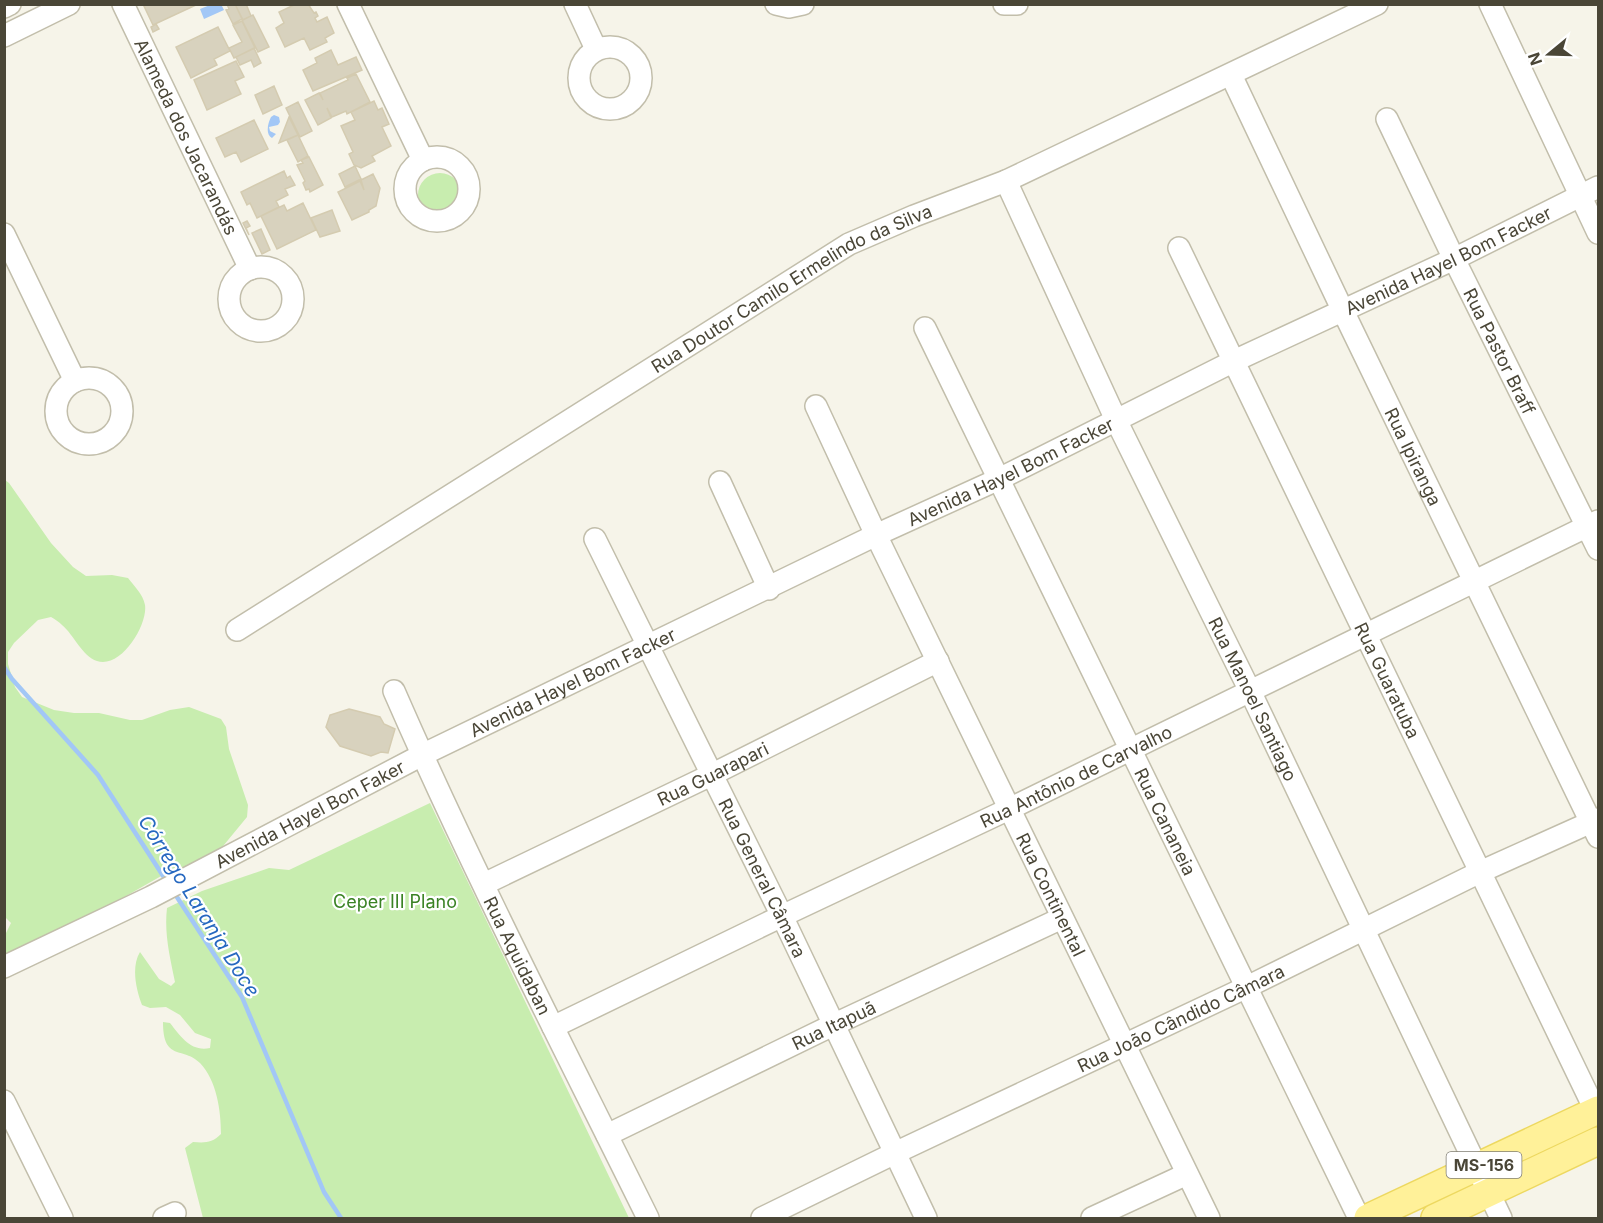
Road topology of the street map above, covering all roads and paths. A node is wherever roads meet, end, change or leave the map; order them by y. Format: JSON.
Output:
{"nodes":[{"id":1,"x":10,"y":4,"type":"edge"},
{"id":2,"x":69,"y":4,"type":"edge"},
{"id":3,"x":123,"y":4,"type":"edge"},
{"id":4,"x":348,"y":4,"type":"edge"},
{"id":5,"x":575,"y":4,"type":"edge"},
{"id":6,"x":776,"y":4,"type":"edge"},
{"id":7,"x":802,"y":4,"type":"edge"},
{"id":8,"x":1004,"y":4,"type":"edge"},
{"id":9,"x":1017,"y":4,"type":"edge"},
{"id":10,"x":1377,"y":4,"type":"edge"},
{"id":11,"x":1490,"y":4,"type":"edge"},
{"id":12,"x":4,"y":7,"type":"edge"},
{"id":13,"x":4,"y":36,"type":"edge"},
{"id":14,"x":596,"y":49,"type":"dead end"},
{"id":15,"x":1231,"y":75,"type":"junction"},
{"id":16,"x":1387,"y":119,"type":"dead end"},
{"id":17,"x":423,"y":160,"type":"dead end"},
{"id":18,"x":1006,"y":182,"type":"junction"},
{"id":19,"x":1590,"y":192,"type":"edge"},
{"id":20,"x":1599,"y":233,"type":"edge"},
{"id":21,"x":4,"y":234,"type":"edge"},
{"id":22,"x":1179,"y":248,"type":"dead end"},
{"id":23,"x":1454,"y":259,"type":"junction"},
{"id":24,"x":250,"y":269,"type":"dead end"},
{"id":25,"x":1343,"y":311,"type":"junction"},
{"id":26,"x":925,"y":328,"type":"dead end"},
{"id":27,"x":1234,"y":361,"type":"junction"},
{"id":28,"x":75,"y":381,"type":"dead end"},
{"id":29,"x":816,"y":406,"type":"dead end"},
{"id":30,"x":1117,"y":422,"type":"junction"},
{"id":31,"x":999,"y":479,"type":"junction"},
{"id":32,"x":720,"y":482,"type":"dead end"},
{"id":33,"x":1593,"y":523,"type":"edge"},
{"id":34,"x":876,"y":535,"type":"junction"},
{"id":35,"x":595,"y":539,"type":"dead end"},
{"id":36,"x":1599,"y":549,"type":"edge"},
{"id":37,"x":1474,"y":580,"type":"junction"},
{"id":38,"x":769,"y":589,"type":"junction"},
{"id":39,"x":237,"y":630,"type":"dead end"},
{"id":40,"x":1365,"y":635,"type":"junction"},
{"id":41,"x":648,"y":646,"type":"junction"},
{"id":42,"x":938,"y":661,"type":"junction"},
{"id":43,"x":394,"y":691,"type":"dead end"},
{"id":44,"x":1250,"y":691,"type":"junction"},
{"id":45,"x":1130,"y":749,"type":"junction"},
{"id":46,"x":422,"y":755,"type":"junction"},
{"id":47,"x":711,"y":775,"type":"junction"},
{"id":48,"x":1009,"y":809,"type":"junction"},
{"id":49,"x":1596,"y":826,"type":"edge"},
{"id":50,"x":1480,"y":872,"type":"junction"},
{"id":51,"x":484,"y":884,"type":"junction"},
{"id":52,"x":782,"y":916,"type":"junction"},
{"id":53,"x":1062,"y":918,"type":"junction"},
{"id":54,"x":1363,"y":930,"type":"junction"},
{"id":55,"x":4,"y":967,"type":"edge"},
{"id":56,"x":1247,"y":987,"type":"junction"},
{"id":57,"x":834,"y":1024,"type":"junction"},
{"id":58,"x":553,"y":1027,"type":"junction"},
{"id":59,"x":1125,"y":1046,"type":"junction"},
{"id":60,"x":4,"y":1101,"type":"edge"},
{"id":61,"x":1597,"y":1111,"type":"edge"},
{"id":62,"x":607,"y":1135,"type":"junction"},
{"id":63,"x":1599,"y":1141,"type":"edge"},
{"id":64,"x":895,"y":1153,"type":"junction"},
{"id":65,"x":1477,"y":1168,"type":"junction"},
{"id":66,"x":1187,"y":1174,"type":"junction"},
{"id":67,"x":1489,"y":1193,"type":"junction"},
{"id":68,"x":62,"y":1218,"type":"edge"},
{"id":69,"x":648,"y":1218,"type":"edge"},
{"id":70,"x":762,"y":1218,"type":"edge"},
{"id":71,"x":926,"y":1218,"type":"edge"},
{"id":72,"x":1092,"y":1218,"type":"edge"},
{"id":73,"x":1209,"y":1218,"type":"edge"},
{"id":74,"x":1359,"y":1218,"type":"edge"},
{"id":75,"x":1368,"y":1218,"type":"edge"},
{"id":76,"x":1435,"y":1218,"type":"edge"},
{"id":77,"x":1501,"y":1218,"type":"edge"}],
"edges":[{"from":1,"to":12,"type":"street"},
{"from":2,"to":13,"type":"street"},
{"from":3,"to":24,"type":"street","name":"Alameda dos Jacarandás"},
{"from":4,"to":17,"type":"street"},
{"from":5,"to":14,"type":"street"},
{"from":6,"to":7,"type":"street"},
{"from":8,"to":9,"type":"street"},
{"from":10,"to":15,"type":"street","name":"Rua Doutor Camilo Ermelindo da Silva"},
{"from":11,"to":19,"type":"street"},
{"from":15,"to":18,"type":"street","name":"Rua Doutor Camilo Ermelindo da Silva"},
{"from":15,"to":25,"type":"street","name":"Rua Ipiranga"},
{"from":16,"to":23,"type":"street","name":"Rua Pastor Braff"},
{"from":18,"to":30,"type":"street","name":"Rua Manoel Santiago"},
{"from":18,"to":39,"type":"street","name":"Rua Doutor Camilo Ermelindo da Silva"},
{"from":19,"to":20,"type":"street"},
{"from":19,"to":23,"type":"street","name":"Avenida Hayel Bom Facker"},
{"from":21,"to":28,"type":"street"},
{"from":22,"to":27,"type":"street","name":"Rua Guaratuba"},
{"from":23,"to":25,"type":"street","name":"Avenida Hayel Bom Facker"},
{"from":23,"to":33,"type":"street","name":"Rua Pastor Braff"},
{"from":25,"to":27,"type":"street","name":"Avenida Hayel Bom Facker"},
{"from":25,"to":37,"type":"street","name":"Rua Ipiranga"},
{"from":26,"to":31,"type":"street","name":"Rua Cananeia"},
{"from":27,"to":30,"type":"street","name":"Avenida Hayel Bom Facker"},
{"from":27,"to":40,"type":"street","name":"Rua Guaratuba"},
{"from":29,"to":34,"type":"street","name":"Rua Continental"},
{"from":30,"to":31,"type":"street","name":"Avenida Hayel Bom Facker"},
{"from":30,"to":44,"type":"street","name":"Rua Manoel Santiago"},
{"from":31,"to":34,"type":"street","name":"Avenida Hayel Bom Facker"},
{"from":31,"to":45,"type":"street","name":"Rua Cananeia"},
{"from":32,"to":38,"type":"street"},
{"from":33,"to":36,"type":"street","name":"Rua Pastor Braff"},
{"from":33,"to":37,"type":"street","name":"Rua Antônio de Carvalho"},
{"from":34,"to":38,"type":"street","name":"Avenida Hayel Bom Facker"},
{"from":34,"to":42,"type":"street","name":"Rua Continental"},
{"from":35,"to":41,"type":"street","name":"Rua General Câmara"},
{"from":37,"to":40,"type":"street","name":"Rua Antônio de Carvalho"},
{"from":37,"to":49,"type":"street","name":"Rua Ipiranga"},
{"from":38,"to":41,"type":"street","name":"Avenida Hayel Bom Facker"},
{"from":40,"to":44,"type":"street","name":"Rua Antônio de Carvalho"},
{"from":40,"to":50,"type":"street","name":"Rua Guaratuba"},
{"from":41,"to":46,"type":"street","name":"Avenida Hayel Bom Facker"},
{"from":41,"to":47,"type":"street","name":"Rua General Câmara"},
{"from":42,"to":47,"type":"street","name":"Rua Guarapari"},
{"from":42,"to":48,"type":"street","name":"Rua Continental"},
{"from":43,"to":46,"type":"street","name":"Rua Aquidaban"},
{"from":44,"to":45,"type":"street","name":"Rua Antônio de Carvalho"},
{"from":44,"to":54,"type":"street","name":"Rua Manoel Santiago"},
{"from":45,"to":48,"type":"street","name":"Rua Antônio de Carvalho"},
{"from":45,"to":56,"type":"street","name":"Rua Cananeia"},
{"from":46,"to":51,"type":"street","name":"Rua Aquidaban"},
{"from":46,"to":55,"type":"street","name":"Avenida Hayel Bon Faker"},
{"from":47,"to":51,"type":"street","name":"Rua Guarapari"},
{"from":47,"to":52,"type":"street","name":"Rua General Câmara"},
{"from":48,"to":52,"type":"street","name":"Rua Antônio de Carvalho"},
{"from":48,"to":53,"type":"street","name":"Rua Continental"},
{"from":49,"to":50,"type":"street","name":"Rua João Cândido Câmara"},
{"from":50,"to":54,"type":"street","name":"Rua João Cândido Câmara"},
{"from":50,"to":61,"type":"street","name":"Rua Guaratuba"},
{"from":51,"to":58,"type":"street","name":"Rua Aquidaban"},
{"from":52,"to":57,"type":"street","name":"Rua General Câmara"},
{"from":52,"to":58,"type":"street","name":"Rua Antônio de Carvalho"},
{"from":53,"to":57,"type":"street","name":"Rua Itapuã"},
{"from":53,"to":59,"type":"street","name":"Rua Continental"},
{"from":54,"to":56,"type":"street","name":"Rua João Cândido Câmara"},
{"from":54,"to":65,"type":"street","name":"Rua Manoel Santiago"},
{"from":56,"to":59,"type":"street","name":"Rua João Cândido Câmara"},
{"from":56,"to":74,"type":"street","name":"Rua Cananeia"},
{"from":57,"to":62,"type":"street","name":"Rua Itapuã"},
{"from":57,"to":64,"type":"street","name":"Rua General Câmara"},
{"from":58,"to":62,"type":"street","name":"Rua Aquidaban"},
{"from":59,"to":64,"type":"street","name":"Rua João Cândido Câmara"},
{"from":59,"to":66,"type":"street","name":"Rua Continental"},
{"from":60,"to":68,"type":"street"},
{"from":61,"to":65,"type":"main road","number":"MS-156"},
{"from":62,"to":69,"type":"street","name":"Rua Aquidaban"},
{"from":63,"to":67,"type":"main road"},
{"from":64,"to":70,"type":"street","name":"Rua João Cândido Câmara"},
{"from":64,"to":71,"type":"street","name":"Rua General Câmara"},
{"from":65,"to":67,"type":"street","name":"Rua Manoel Santiago"},
{"from":65,"to":75,"type":"main road","number":"MS-156"},
{"from":66,"to":72,"type":"street"},
{"from":66,"to":73,"type":"street","name":"Rua Continental"},
{"from":67,"to":76,"type":"main road"},
{"from":67,"to":77,"type":"street","name":"Rua Manoel Santiago"}]}
